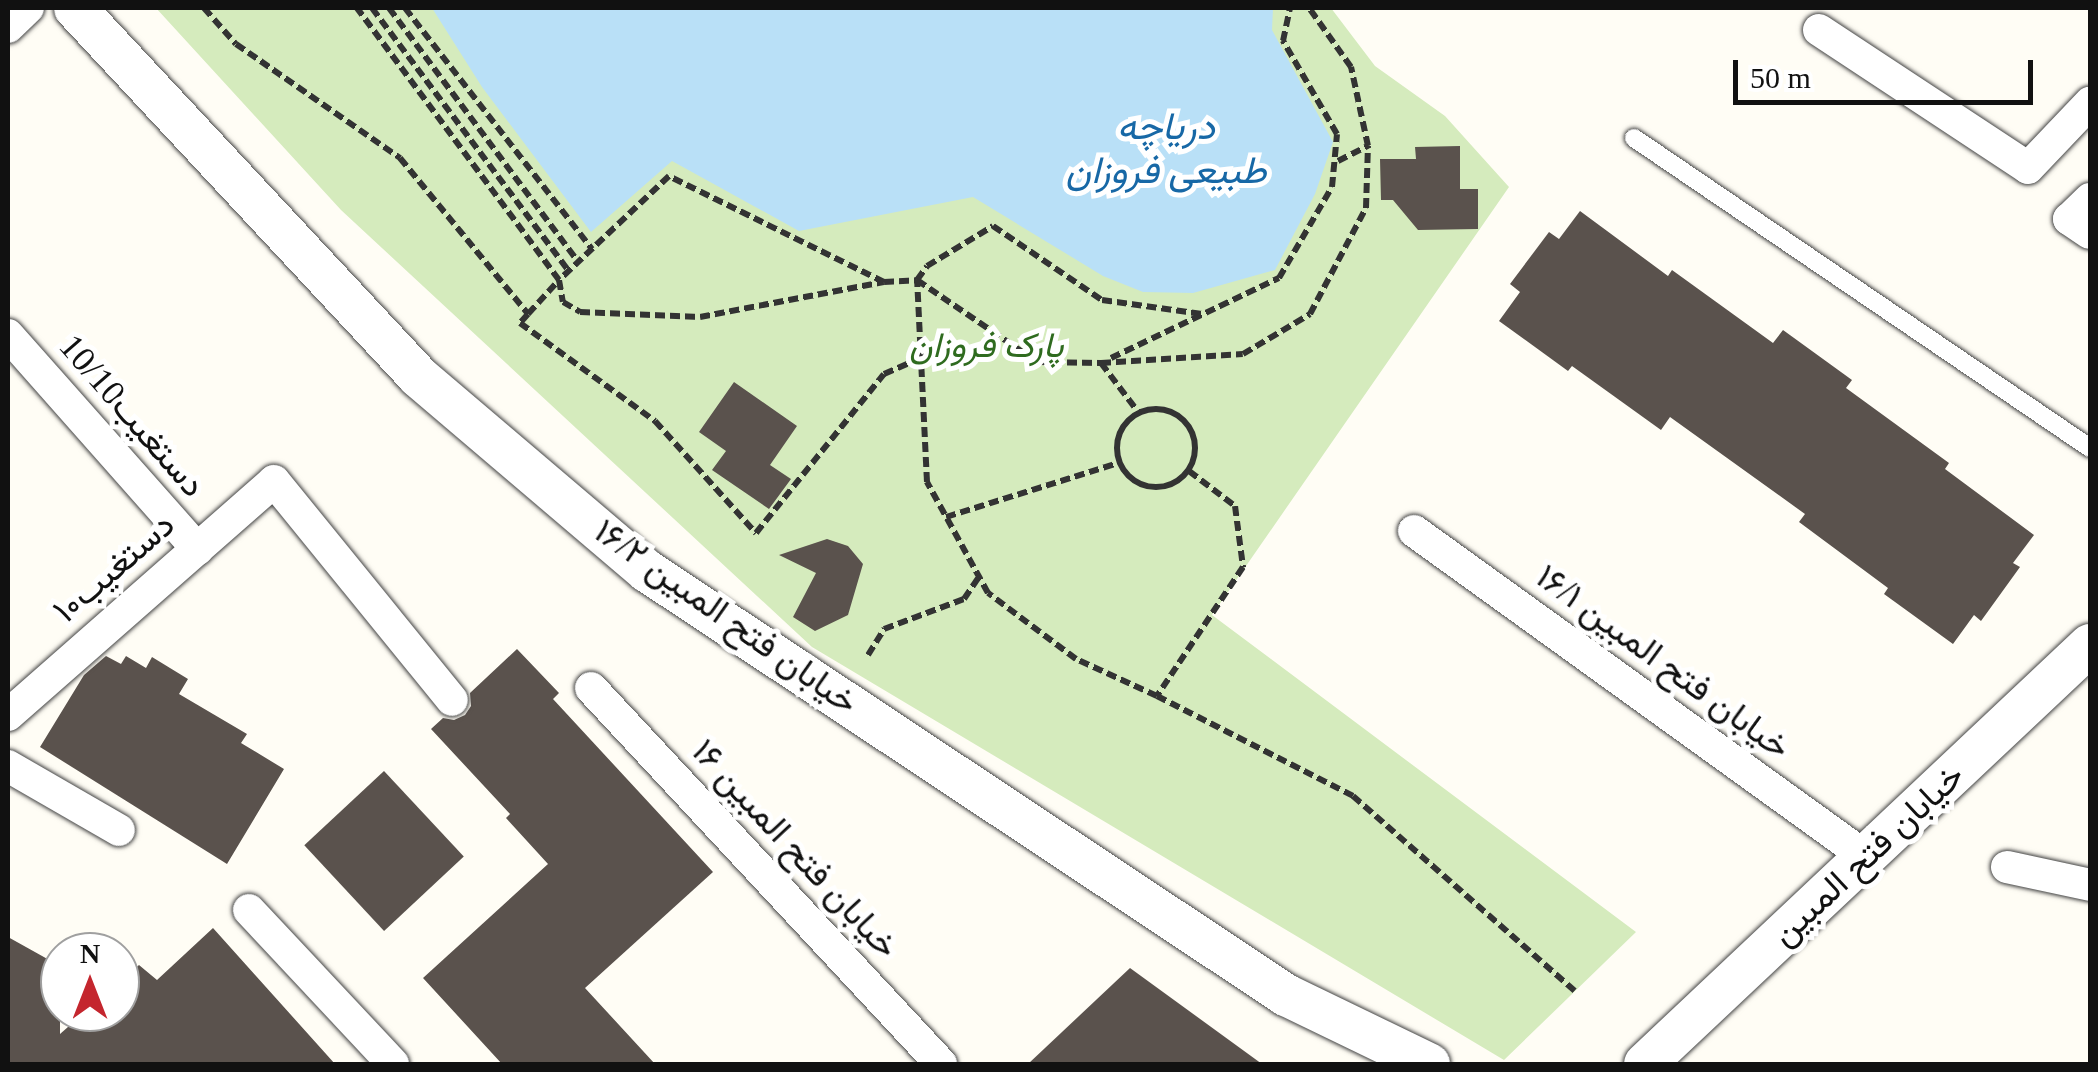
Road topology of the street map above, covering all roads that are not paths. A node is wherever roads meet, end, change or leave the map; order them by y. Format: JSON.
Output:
{"nodes":[{"id":1,"x":28,"y":8,"type":"edge"},
{"id":2,"x":75,"y":8,"type":"edge"},
{"id":3,"x":8,"y":27,"type":"edge"},
{"id":4,"x":1819,"y":30,"type":"dead end"},
{"id":5,"x":2090,"y":103,"type":"edge"},
{"id":6,"x":1634,"y":138,"type":"dead end"},
{"id":7,"x":2090,"y":199,"type":"edge"},
{"id":8,"x":2090,"y":232,"type":"edge"},
{"id":9,"x":8,"y":336,"type":"edge"},
{"id":10,"x":2090,"y":448,"type":"edge"},
{"id":11,"x":1414,"y":532,"type":"dead end"},
{"id":12,"x":196,"y":550,"type":"junction"},
{"id":13,"x":2090,"y":645,"type":"edge"},
{"id":14,"x":591,"y":688,"type":"dead end"},
{"id":15,"x":452,"y":700,"type":"dead end"},
{"id":16,"x":8,"y":714,"type":"edge"},
{"id":17,"x":8,"y":766,"type":"edge"},
{"id":18,"x":118,"y":830,"type":"dead end"},
{"id":19,"x":1866,"y":857,"type":"junction"},
{"id":20,"x":2007,"y":867,"type":"dead end"},
{"id":21,"x":2090,"y":885,"type":"edge"},
{"id":22,"x":249,"y":910,"type":"dead end"},
{"id":23,"x":393,"y":1064,"type":"edge"},
{"id":24,"x":941,"y":1064,"type":"edge"},
{"id":25,"x":1429,"y":1064,"type":"edge"},
{"id":26,"x":1645,"y":1064,"type":"edge"}],
"edges":[{"from":1,"to":3,"type":"street"},
{"from":2,"to":25,"type":"street","name":"خیابان فتح المبین ۱۶/۲"},
{"from":4,"to":5,"type":"street"},
{"from":6,"to":10,"type":"lane"},
{"from":7,"to":8,"type":"street"},
{"from":9,"to":12,"type":"street","name":"10/10دستغیب"},
{"from":11,"to":19,"type":"street","name":"خیابان فتح المبین ۱۶/۱"},
{"from":12,"to":15,"type":"street","name":"دستغیب۱۰"},
{"from":12,"to":16,"type":"street","name":"دستغیب۱۰"},
{"from":13,"to":19,"type":"street","name":"خیابان فتح المبین"},
{"from":14,"to":24,"type":"street","name":"خیابان فتح المبین ۱۶"},
{"from":17,"to":18,"type":"street"},
{"from":19,"to":26,"type":"street","name":"خیابان فتح المبین"},
{"from":20,"to":21,"type":"street"},
{"from":22,"to":23,"type":"street"}]}
